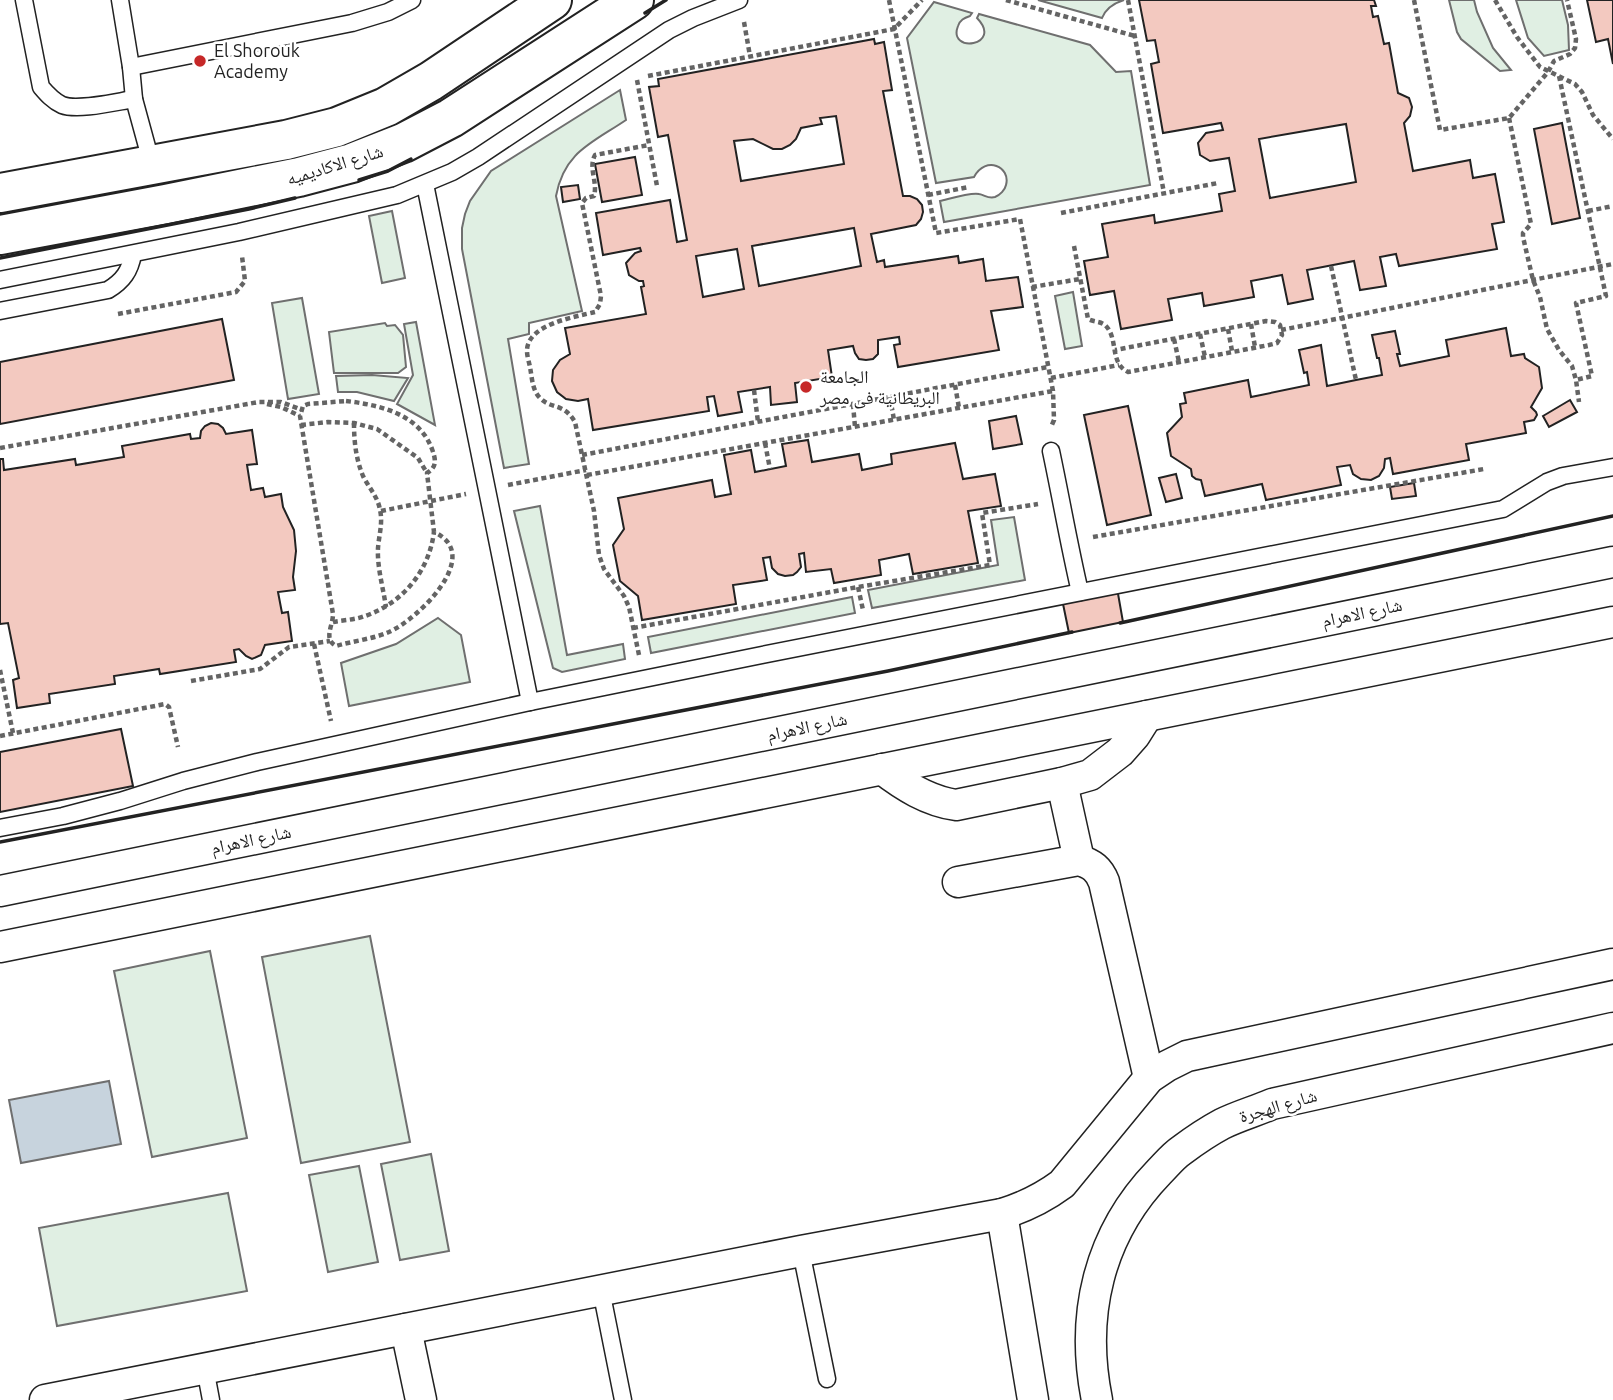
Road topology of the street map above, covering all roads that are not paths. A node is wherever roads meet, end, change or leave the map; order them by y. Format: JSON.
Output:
{"nodes":[{"id":1,"x":24,"y":0,"type":"edge"},
{"id":2,"x":120,"y":0,"type":"edge"},
{"id":3,"x":412,"y":0,"type":"edge"},
{"id":4,"x":552,"y":0,"type":"edge"},
{"id":5,"x":634,"y":0,"type":"edge"},
{"id":6,"x":741,"y":6,"type":"edge"},
{"id":7,"x":131,"y":68,"type":"junction"},
{"id":8,"x":134,"y":99,"type":"junction"},
{"id":9,"x":152,"y":165,"type":"junction"},
{"id":10,"x":425,"y":184,"type":"junction"},
{"id":11,"x":0,"y":193,"type":"edge"},
{"id":12,"x":166,"y":204,"type":"junction"},
{"id":13,"x":0,"y":235,"type":"edge"},
{"id":14,"x":133,"y":254,"type":"junction"},
{"id":15,"x":0,"y":280,"type":"edge"},
{"id":16,"x":0,"y":310,"type":"edge"},
{"id":17,"x":1051,"y":451,"type":"road end"},
{"id":18,"x":1613,"y":467,"type":"edge"},
{"id":19,"x":1613,"y":562,"type":"edge"},
{"id":20,"x":1080,"y":592,"type":"junction"},
{"id":21,"x":1613,"y":622,"type":"edge"},
{"id":22,"x":530,"y":702,"type":"junction"},
{"id":23,"x":1146,"y":716,"type":"junction"},
{"id":24,"x":882,"y":769,"type":"junction"},
{"id":25,"x":1062,"y":783,"type":"junction"},
{"id":26,"x":0,"y":828,"type":"edge"},
{"id":27,"x":1079,"y":860,"type":"junction"},
{"id":28,"x":958,"y":882,"type":"dead end"},
{"id":29,"x":0,"y":891,"type":"edge"},
{"id":30,"x":0,"y":947,"type":"edge"},
{"id":31,"x":1613,"y":964,"type":"edge"},
{"id":32,"x":1613,"y":1028,"type":"edge"},
{"id":33,"x":1149,"y":1078,"type":"junction"},
{"id":34,"x":1002,"y":1214,"type":"junction"},
{"id":35,"x":801,"y":1251,"type":"junction"},
{"id":36,"x":601,"y":1290,"type":"junction"},
{"id":37,"x":407,"y":1329,"type":"junction"},
{"id":38,"x":205,"y":1368,"type":"junction"},
{"id":39,"x":827,"y":1380,"type":"dead end"},
{"id":40,"x":45,"y":1400,"type":"edge"},
{"id":41,"x":211,"y":1400,"type":"edge"},
{"id":42,"x":421,"y":1400,"type":"edge"},
{"id":43,"x":623,"y":1400,"type":"edge"},
{"id":44,"x":1033,"y":1400,"type":"edge"},
{"id":45,"x":1097,"y":1400,"type":"edge"}],
"edges":[{"from":1,"to":8,"type":"lane"},
{"from":2,"to":7,"type":"lane"},
{"from":3,"to":7,"type":"lane"},
{"from":4,"to":9,"type":"street","name":"شارع الاكاديميه"},
{"from":5,"to":12,"type":"street","name":"شارع الاكاديميه"},
{"from":6,"to":10,"type":"lane"},
{"from":7,"to":8,"type":"lane"},
{"from":8,"to":9,"type":"lane"},
{"from":9,"to":11,"type":"street","name":"شارع الاكاديميه"},
{"from":9,"to":12,"type":"street"},
{"from":10,"to":14,"type":"lane"},
{"from":10,"to":22,"type":"lane"},
{"from":12,"to":13,"type":"street","name":"شارع الاكاديميه"},
{"from":14,"to":15,"type":"lane"},
{"from":14,"to":16,"type":"lane"},
{"from":17,"to":20,"type":"lane"},
{"from":18,"to":20,"type":"lane"},
{"from":19,"to":29,"type":"street","name":"شارع الاهرام"},
{"from":20,"to":22,"type":"lane"},
{"from":21,"to":23,"type":"street"},
{"from":22,"to":26,"type":"lane"},
{"from":23,"to":24,"type":"street"},
{"from":23,"to":25,"type":"street"},
{"from":24,"to":25,"type":"street"},
{"from":24,"to":30,"type":"street"},
{"from":25,"to":27,"type":"street"},
{"from":27,"to":28,"type":"street"},
{"from":27,"to":33,"type":"street"},
{"from":31,"to":33,"type":"street"},
{"from":32,"to":45,"type":"street","name":"شارع الهجرة"},
{"from":33,"to":34,"type":"street"},
{"from":34,"to":35,"type":"street"},
{"from":34,"to":44,"type":"street"},
{"from":35,"to":36,"type":"street"},
{"from":35,"to":39,"type":"lane"},
{"from":36,"to":37,"type":"street"},
{"from":36,"to":43,"type":"lane"},
{"from":37,"to":38,"type":"street"},
{"from":37,"to":42,"type":"street"},
{"from":38,"to":40,"type":"street"},
{"from":38,"to":41,"type":"lane"}]}
